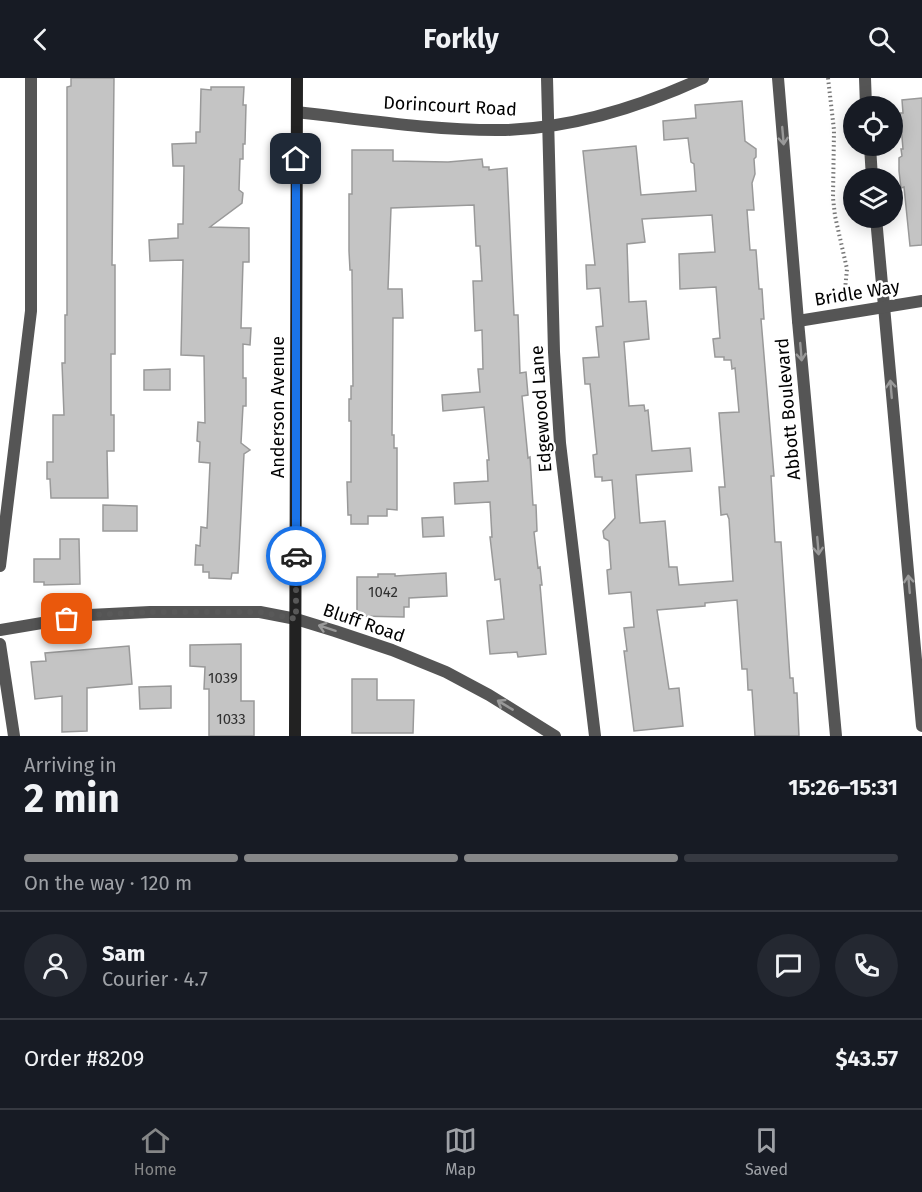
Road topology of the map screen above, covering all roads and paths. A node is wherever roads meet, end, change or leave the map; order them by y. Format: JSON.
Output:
{"nodes":[{"id":1,"x":31,"y":78,"type":"edge"},
{"id":2,"x":297,"y":78,"type":"edge"},
{"id":3,"x":546,"y":78,"type":"edge"},
{"id":4,"x":703,"y":78,"type":"edge"},
{"id":5,"x":778,"y":78,"type":"edge"},
{"id":6,"x":828,"y":78,"type":"edge"},
{"id":7,"x":865,"y":78,"type":"edge"},
{"id":8,"x":866,"y":96,"type":"edge"},
{"id":9,"x":297,"y":112,"type":"junction"},
{"id":10,"x":547,"y":126,"type":"junction"},
{"id":11,"x":877,"y":228,"type":"edge"},
{"id":12,"x":922,"y":301,"type":"edge"},
{"id":13,"x":883,"y":307,"type":"junction"},
{"id":14,"x":846,"y":313,"type":"junction"},
{"id":15,"x":798,"y":321,"type":"junction"},
{"id":16,"x":0,"y":566,"type":"edge"},
{"id":17,"x":296,"y":619,"type":"junction"},
{"id":18,"x":0,"y":630,"type":"edge"},
{"id":19,"x":0,"y":644,"type":"edge"},
{"id":20,"x":922,"y":726,"type":"edge"},
{"id":21,"x":14,"y":736,"type":"edge"},
{"id":22,"x":295,"y":736,"type":"edge"},
{"id":23,"x":555,"y":736,"type":"edge"},
{"id":24,"x":595,"y":736,"type":"edge"},
{"id":25,"x":836,"y":736,"type":"edge"}],
"edges":[{"from":1,"to":16,"type":"street"},
{"from":2,"to":9,"type":"main road","name":"Anderson Avenue"},
{"from":3,"to":10,"type":"street","name":"Edgewood Lane"},
{"from":4,"to":10,"type":"street","name":"Dorincourt Road"},
{"from":5,"to":15,"type":"street","name":"Abbott Boulevard","one_way":true},
{"from":6,"to":14,"type":"path"},
{"from":7,"to":8,"type":"street"},
{"from":9,"to":10,"type":"street","name":"Dorincourt Road"},
{"from":9,"to":17,"type":"main road","name":"Anderson Avenue"},
{"from":10,"to":24,"type":"street","name":"Edgewood Lane"},
{"from":11,"to":13,"type":"street"},
{"from":12,"to":13,"type":"street","name":"Bridle Way"},
{"from":13,"to":14,"type":"street","name":"Bridle Way"},
{"from":20,"to":13,"type":"street","one_way":true},
{"from":14,"to":15,"type":"street","name":"Bridle Way"},
{"from":15,"to":25,"type":"street","name":"Abbott Boulevard","one_way":true},
{"from":17,"to":18,"type":"street","name":"Bluff Road"},
{"from":17,"to":22,"type":"main road","name":"Anderson Avenue"},
{"from":23,"to":17,"type":"street","name":"Bluff Road","one_way":true},
{"from":19,"to":21,"type":"street"}]}
